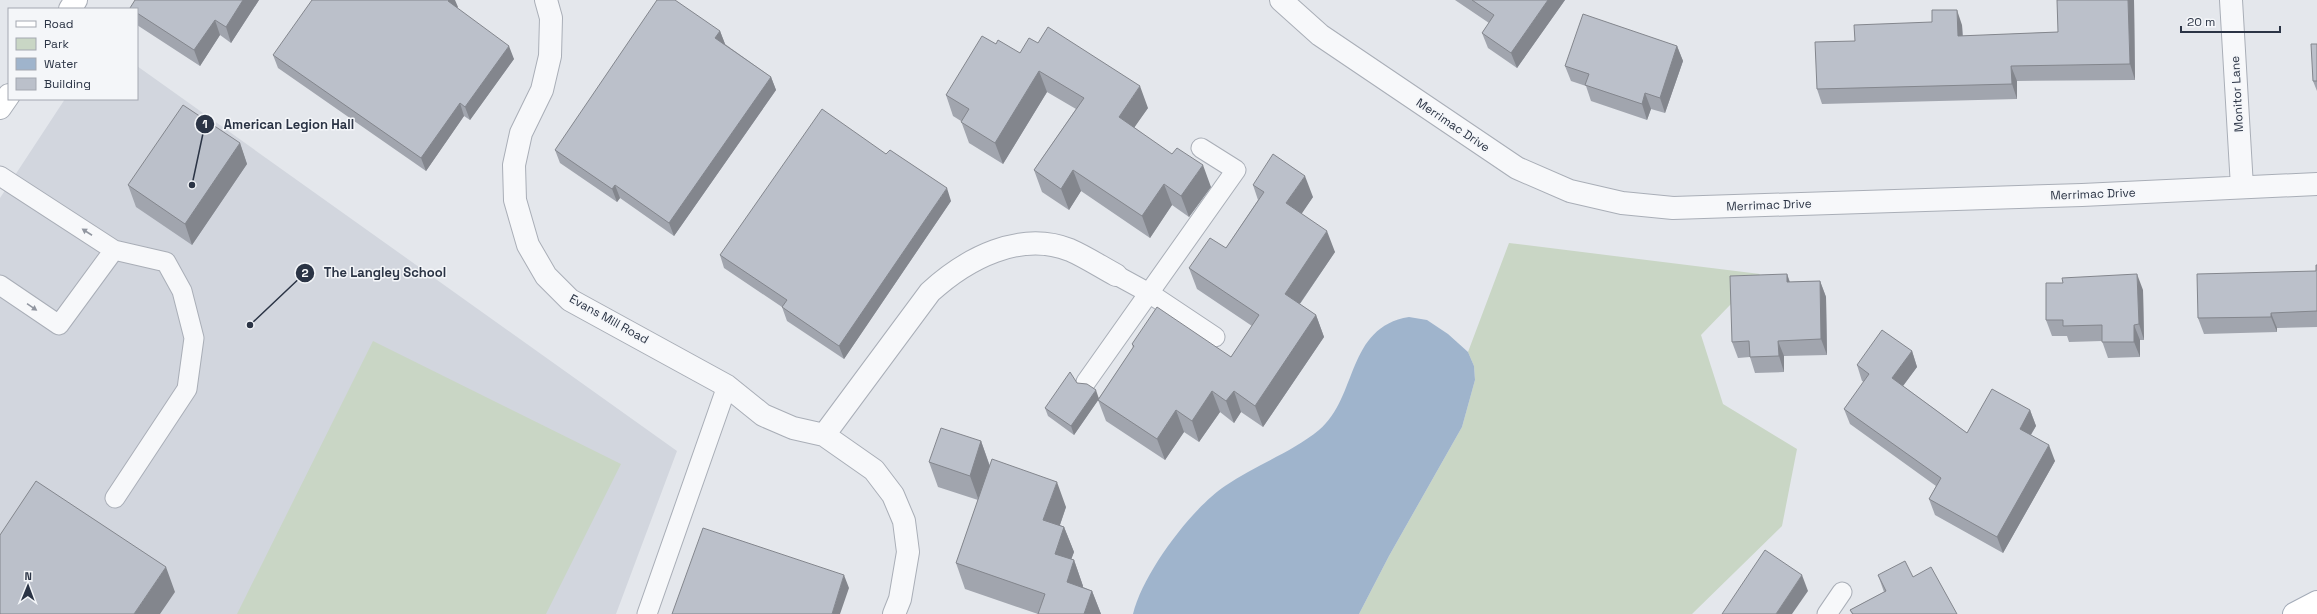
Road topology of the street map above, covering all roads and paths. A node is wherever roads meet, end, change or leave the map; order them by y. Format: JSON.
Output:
{"nodes":[{"id":1,"x":546,"y":0,"type":"edge"},
{"id":2,"x":1281,"y":0,"type":"edge"},
{"id":3,"x":2231,"y":0,"type":"edge"},
{"id":4,"x":8,"y":96,"type":"edge"},
{"id":5,"x":0,"y":108,"type":"edge"},
{"id":6,"x":1201,"y":148,"type":"dead end"},
{"id":7,"x":0,"y":176,"type":"edge"},
{"id":8,"x":2317,"y":184,"type":"edge"},
{"id":9,"x":2242,"y":187,"type":"junction"},
{"id":10,"x":114,"y":250,"type":"junction"},
{"id":11,"x":1116,"y":275,"type":"joint"},
{"id":12,"x":0,"y":285,"type":"edge"},
{"id":13,"x":1149,"y":293,"type":"junction"},
{"id":14,"x":1215,"y":337,"type":"dead end"},
{"id":15,"x":1086,"y":382,"type":"edge"},
{"id":16,"x":727,"y":386,"type":"junction"},
{"id":17,"x":824,"y":435,"type":"junction"},
{"id":18,"x":115,"y":498,"type":"dead end"},
{"id":19,"x":1842,"y":592,"type":"dead end"},
{"id":20,"x":2317,"y":602,"type":"edge"},
{"id":21,"x":647,"y":614,"type":"edge"},
{"id":22,"x":894,"y":614,"type":"edge"},
{"id":23,"x":1827,"y":614,"type":"edge"},
{"id":24,"x":2294,"y":614,"type":"edge"}],
"edges":[{"from":1,"to":16,"type":"street","name":"Evans Mill Road"},
{"from":2,"to":9,"type":"street","name":"Merrimac Drive"},
{"from":3,"to":9,"type":"street","name":"Monitor Lane"},
{"from":4,"to":5,"type":"street"},
{"from":6,"to":13,"type":"lane"},
{"from":10,"to":7,"type":"lane","one_way":true},
{"from":8,"to":9,"type":"street","name":"Merrimac Drive"},
{"from":12,"to":10,"type":"lane","one_way":true},
{"from":10,"to":18,"type":"lane"},
{"from":11,"to":13,"type":"lane"},
{"from":11,"to":17,"type":"street"},
{"from":13,"to":14,"type":"lane"},
{"from":13,"to":15,"type":"lane"},
{"from":16,"to":17,"type":"street","name":"Evans Mill Road"},
{"from":16,"to":21,"type":"lane"},
{"from":17,"to":22,"type":"street","name":"Evans Mill Road"},
{"from":19,"to":23,"type":"lane"},
{"from":20,"to":24,"type":"street"}]}
